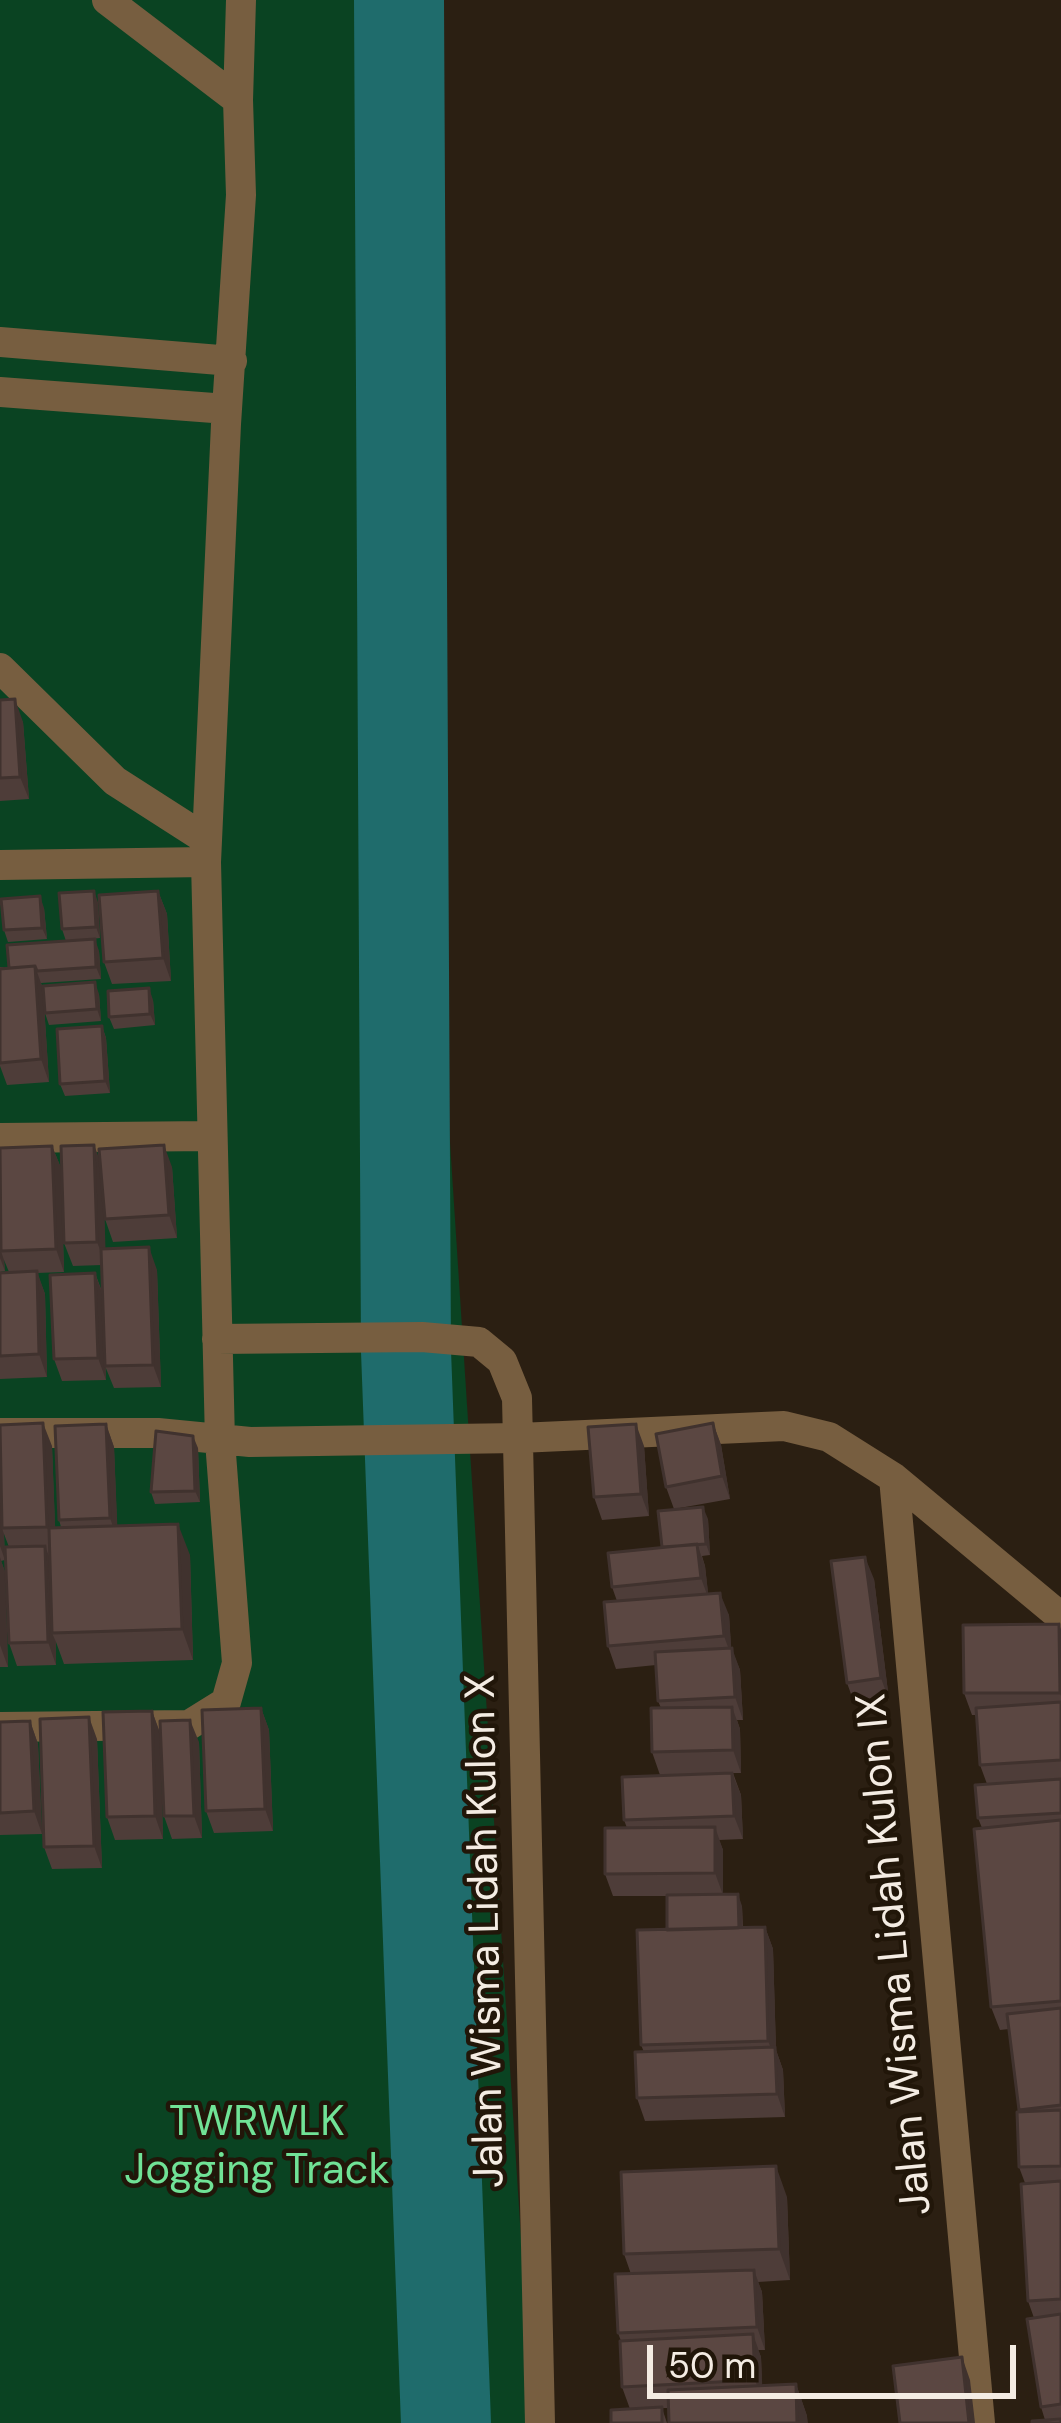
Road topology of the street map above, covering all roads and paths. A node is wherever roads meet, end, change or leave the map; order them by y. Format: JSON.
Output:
{"nodes":[{"id":1,"x":107,"y":0,"type":"edge"},
{"id":2,"x":241,"y":0,"type":"edge"},
{"id":3,"x":238,"y":100,"type":"junction"},
{"id":4,"x":0,"y":342,"type":"edge"},
{"id":5,"x":232,"y":361,"type":"junction"},
{"id":6,"x":0,"y":392,"type":"edge"},
{"id":7,"x":226,"y":410,"type":"junction"},
{"id":8,"x":0,"y":668,"type":"edge"},
{"id":9,"x":207,"y":851,"type":"junction"},
{"id":10,"x":0,"y":865,"type":"edge"},
{"id":11,"x":210,"y":1136,"type":"junction"},
{"id":12,"x":0,"y":1138,"type":"edge"},
{"id":13,"x":217,"y":1339,"type":"junction"},
{"id":14,"x":0,"y":1433,"type":"edge"},
{"id":15,"x":519,"y":1438,"type":"junction"},
{"id":16,"x":220,"y":1442,"type":"junction"},
{"id":17,"x":894,"y":1478,"type":"junction"},
{"id":18,"x":1061,"y":1618,"type":"edge"},
{"id":19,"x":0,"y":1727,"type":"edge"},
{"id":20,"x":540,"y":2423,"type":"edge"},
{"id":21,"x":980,"y":2423,"type":"edge"}],
"edges":[{"from":1,"to":3,"type":"street"},
{"from":2,"to":3,"type":"street"},
{"from":3,"to":5,"type":"street"},
{"from":4,"to":5,"type":"street"},
{"from":5,"to":7,"type":"street"},
{"from":6,"to":7,"type":"street"},
{"from":7,"to":9,"type":"street"},
{"from":8,"to":9,"type":"street"},
{"from":9,"to":10,"type":"street"},
{"from":9,"to":11,"type":"street"},
{"from":11,"to":12,"type":"street"},
{"from":11,"to":13,"type":"street"},
{"from":13,"to":15,"type":"street","name":"Jalan Wisma Lidah Kulon X"},
{"from":13,"to":16,"type":"street"},
{"from":14,"to":16,"type":"street"},
{"from":15,"to":16,"type":"street"},
{"from":15,"to":17,"type":"street"},
{"from":15,"to":20,"type":"street","name":"Jalan Wisma Lidah Kulon X"},
{"from":16,"to":19,"type":"street"},
{"from":17,"to":18,"type":"street"},
{"from":17,"to":21,"type":"street","name":"Jalan Wisma Lidah Kulon IX"}]}
